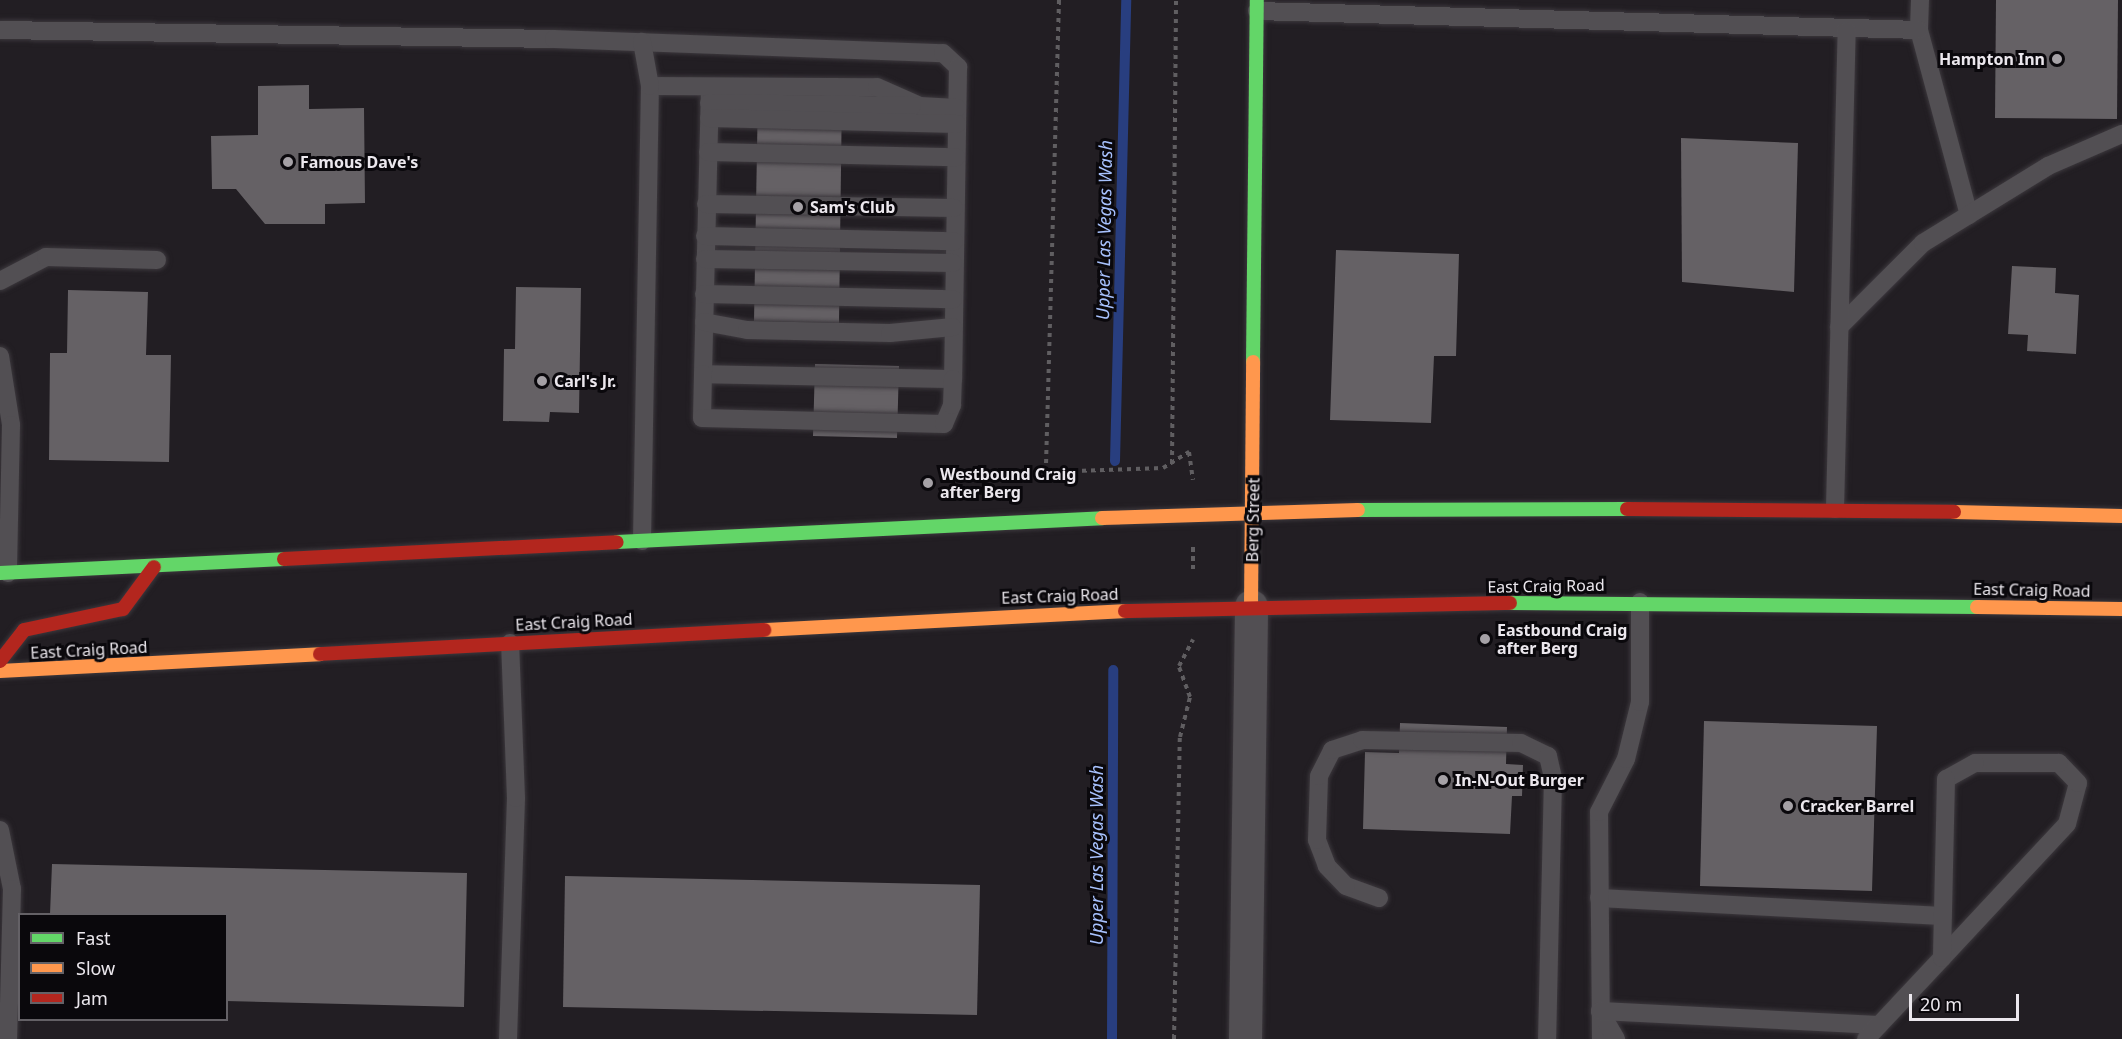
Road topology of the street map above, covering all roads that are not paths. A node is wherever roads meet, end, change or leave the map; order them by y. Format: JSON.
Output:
{"nodes":[{"id":1,"x":1920,"y":0,"type":"edge"},
{"id":2,"x":1257,"y":6,"type":"edge"},
{"id":3,"x":0,"y":30,"type":"edge"},
{"id":4,"x":1919,"y":30,"type":"junction"},
{"id":5,"x":1847,"y":31,"type":"junction"},
{"id":6,"x":642,"y":42,"type":"junction"},
{"id":7,"x":650,"y":86,"type":"junction"},
{"id":8,"x":709,"y":103,"type":"junction"},
{"id":9,"x":957,"y":116,"type":"junction"},
{"id":10,"x":2122,"y":134,"type":"edge"},
{"id":11,"x":708,"y":152,"type":"junction"},
{"id":12,"x":956,"y":157,"type":"junction"},
{"id":13,"x":706,"y":204,"type":"junction"},
{"id":14,"x":954,"y":208,"type":"junction"},
{"id":15,"x":1969,"y":214,"type":"junction"},
{"id":16,"x":705,"y":236,"type":"junction"},
{"id":17,"x":954,"y":241,"type":"junction"},
{"id":18,"x":705,"y":259,"type":"junction"},
{"id":19,"x":157,"y":260,"type":"dead end"},
{"id":20,"x":954,"y":263,"type":"junction"},
{"id":21,"x":0,"y":281,"type":"edge"},
{"id":22,"x":704,"y":294,"type":"junction"},
{"id":23,"x":953,"y":299,"type":"junction"},
{"id":24,"x":704,"y":325,"type":"junction"},
{"id":25,"x":953,"y":327,"type":"junction"},
{"id":26,"x":1839,"y":327,"type":"junction"},
{"id":27,"x":0,"y":356,"type":"edge"},
{"id":28,"x":703,"y":374,"type":"junction"},
{"id":29,"x":953,"y":379,"type":"junction"},
{"id":30,"x":1835,"y":509,"type":"junction"},
{"id":31,"x":1254,"y":510,"type":"junction"},
{"id":32,"x":2122,"y":516,"type":"edge"},
{"id":33,"x":642,"y":542,"type":"junction"},
{"id":34,"x":154,"y":567,"type":"junction"},
{"id":35,"x":3,"y":577,"type":"edge"},
{"id":36,"x":1640,"y":602,"type":"junction"},
{"id":37,"x":1251,"y":606,"type":"junction"},
{"id":38,"x":2122,"y":609,"type":"edge"},
{"id":39,"x":510,"y":643,"type":"junction"},
{"id":40,"x":0,"y":661,"type":"edge"},
{"id":41,"x":0,"y":671,"type":"edge"},
{"id":42,"x":0,"y":830,"type":"edge"},
{"id":43,"x":1379,"y":898,"type":"dead end"},
{"id":44,"x":1599,"y":898,"type":"junction"},
{"id":45,"x":1943,"y":915,"type":"junction"},
{"id":46,"x":1942,"y":958,"type":"junction"},
{"id":47,"x":1600,"y":1011,"type":"junction"},
{"id":48,"x":1879,"y":1025,"type":"junction"},
{"id":49,"x":8,"y":1039,"type":"edge"},
{"id":50,"x":508,"y":1039,"type":"edge"},
{"id":51,"x":1245,"y":1039,"type":"edge"},
{"id":52,"x":1547,"y":1039,"type":"edge"},
{"id":53,"x":1600,"y":1039,"type":"edge"},
{"id":54,"x":1616,"y":1039,"type":"edge"},
{"id":55,"x":1866,"y":1039,"type":"edge"}],
"edges":[{"from":1,"to":4,"type":"lane"},
{"from":2,"to":5,"type":"lane"},
{"from":2,"to":31,"type":"main road","name":"Berg Street"},
{"from":3,"to":6,"type":"lane"},
{"from":4,"to":5,"type":"lane"},
{"from":4,"to":15,"type":"lane"},
{"from":5,"to":26,"type":"lane"},
{"from":6,"to":7,"type":"lane"},
{"from":6,"to":9,"type":"lane"},
{"from":7,"to":8,"type":"lane"},
{"from":7,"to":33,"type":"lane"},
{"from":8,"to":9,"type":"lane"},
{"from":8,"to":9,"type":"lane"},
{"from":8,"to":11,"type":"lane"},
{"from":9,"to":12,"type":"lane"},
{"from":10,"to":15,"type":"lane"},
{"from":11,"to":12,"type":"lane"},
{"from":11,"to":13,"type":"lane"},
{"from":12,"to":14,"type":"lane"},
{"from":13,"to":14,"type":"lane"},
{"from":13,"to":16,"type":"lane"},
{"from":14,"to":17,"type":"lane"},
{"from":15,"to":26,"type":"lane"},
{"from":16,"to":17,"type":"lane"},
{"from":16,"to":18,"type":"lane"},
{"from":17,"to":20,"type":"lane"},
{"from":18,"to":20,"type":"lane"},
{"from":18,"to":22,"type":"lane"},
{"from":19,"to":21,"type":"lane"},
{"from":20,"to":23,"type":"lane"},
{"from":22,"to":23,"type":"lane"},
{"from":22,"to":24,"type":"lane"},
{"from":23,"to":25,"type":"lane"},
{"from":24,"to":25,"type":"lane"},
{"from":24,"to":28,"type":"lane"},
{"from":25,"to":29,"type":"lane"},
{"from":26,"to":30,"type":"lane"},
{"from":27,"to":35,"type":"lane"},
{"from":28,"to":29,"type":"lane"},
{"from":28,"to":29,"type":"lane"},
{"from":30,"to":31,"type":"main road"},
{"from":30,"to":32,"type":"main road"},
{"from":31,"to":33,"type":"main road"},
{"from":31,"to":37,"type":"main road","name":"Berg Street"},
{"from":33,"to":34,"type":"main road"},
{"from":34,"to":35,"type":"main road"},
{"from":34,"to":40,"type":"main road"},
{"from":36,"to":37,"type":"main road","name":"East Craig Road"},
{"from":36,"to":38,"type":"main road","name":"East Craig Road"},
{"from":36,"to":44,"type":"lane"},
{"from":37,"to":39,"type":"main road","name":"East Craig Road"},
{"from":37,"to":51,"type":"street","name":"Berg Street"},
{"from":39,"to":41,"type":"main road","name":"East Craig Road"},
{"from":39,"to":50,"type":"lane"},
{"from":42,"to":49,"type":"lane"},
{"from":43,"to":52,"type":"lane"},
{"from":44,"to":45,"type":"lane"},
{"from":44,"to":47,"type":"lane"},
{"from":45,"to":46,"type":"lane"},
{"from":45,"to":46,"type":"lane"},
{"from":46,"to":48,"type":"lane"},
{"from":47,"to":48,"type":"lane"},
{"from":47,"to":53,"type":"lane"},
{"from":47,"to":54,"type":"lane"},
{"from":48,"to":55,"type":"lane"}]}
